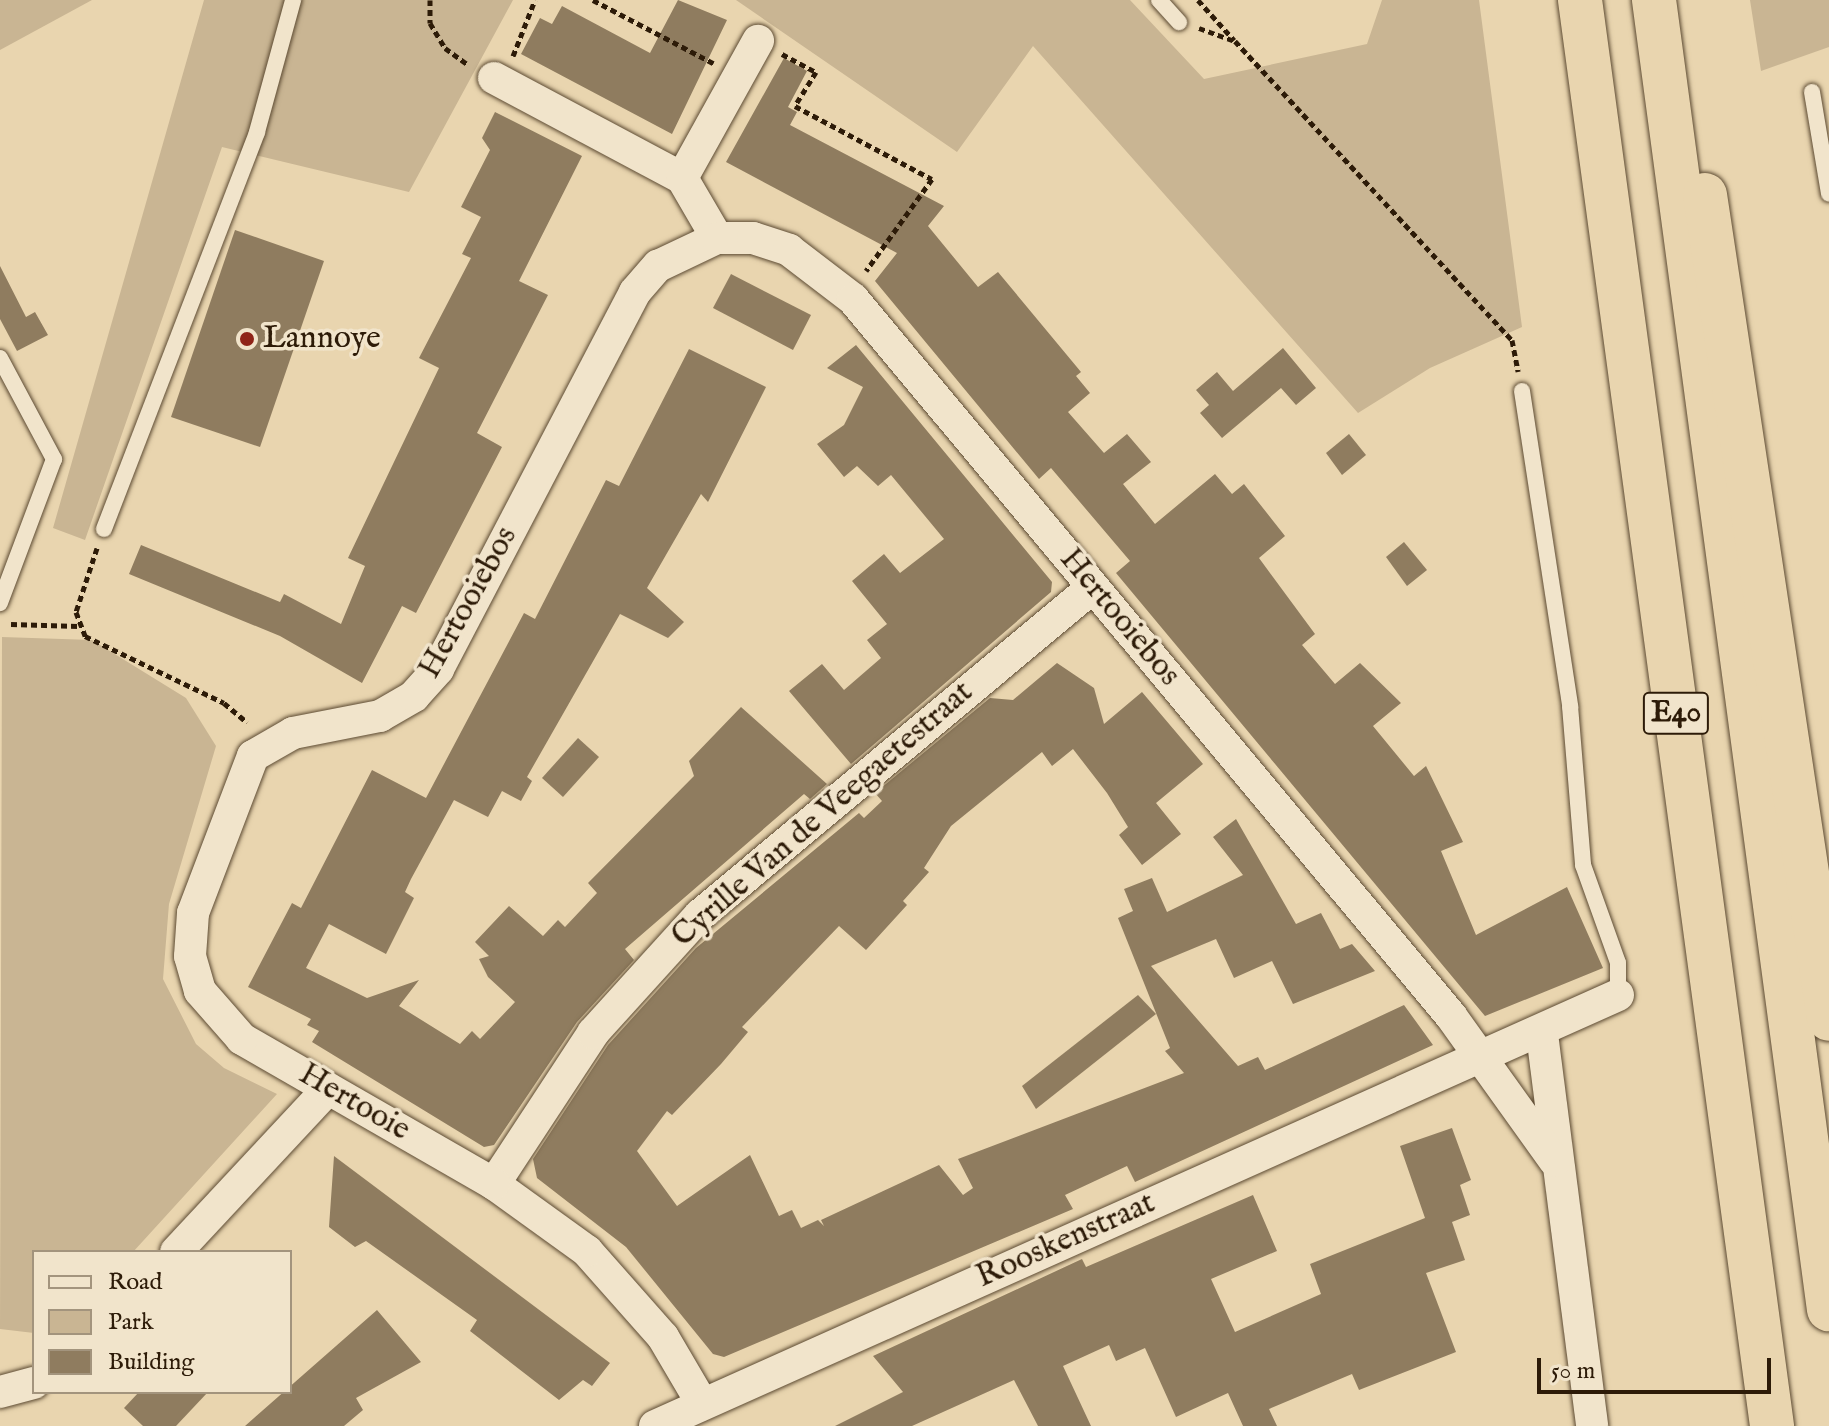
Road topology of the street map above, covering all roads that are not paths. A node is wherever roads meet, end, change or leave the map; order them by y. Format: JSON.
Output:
{"nodes":[{"id":1,"x":293,"y":0,"type":"edge"},
{"id":2,"x":1159,"y":0,"type":"edge"},
{"id":3,"x":1580,"y":0,"type":"edge"},
{"id":4,"x":1656,"y":0,"type":"edge"},
{"id":5,"x":1179,"y":22,"type":"road end"},
{"id":6,"x":758,"y":41,"type":"road end"},
{"id":7,"x":498,"y":80,"type":"road end"},
{"id":8,"x":1812,"y":92,"type":"dead end"},
{"id":9,"x":682,"y":178,"type":"junction"},
{"id":10,"x":1829,"y":194,"type":"edge"},
{"id":11,"x":717,"y":238,"type":"junction"},
{"id":12,"x":0,"y":358,"type":"edge"},
{"id":13,"x":1522,"y":391,"type":"road end"},
{"id":14,"x":104,"y":529,"type":"road end"},
{"id":15,"x":1093,"y":587,"type":"junction"},
{"id":16,"x":0,"y":603,"type":"edge"},
{"id":17,"x":270,"y":742,"type":"joint"},
{"id":18,"x":1618,"y":995,"type":"joint"},
{"id":19,"x":1829,"y":1019,"type":"edge"},
{"id":20,"x":1542,"y":1034,"type":"junction"},
{"id":21,"x":1479,"y":1061,"type":"junction"},
{"id":22,"x":328,"y":1089,"type":"junction"},
{"id":23,"x":1555,"y":1161,"type":"junction"},
{"id":24,"x":494,"y":1184,"type":"junction"},
{"id":25,"x":178,"y":1250,"type":"edge"},
{"id":26,"x":1829,"y":1309,"type":"edge"},
{"id":27,"x":32,"y":1384,"type":"edge"},
{"id":28,"x":0,"y":1392,"type":"edge"},
{"id":29,"x":700,"y":1400,"type":"junction"},
{"id":30,"x":655,"y":1426,"type":"edge"},
{"id":31,"x":1592,"y":1426,"type":"edge"},
{"id":32,"x":1772,"y":1426,"type":"edge"}],
"edges":[{"from":1,"to":14,"type":"lane"},
{"from":2,"to":5,"type":"lane"},
{"from":3,"to":32,"type":"highway","number":"E40"},
{"from":4,"to":19,"type":"highway"},
{"from":4,"to":26,"type":"highway","number":"E40"},
{"from":6,"to":9,"type":"street"},
{"from":7,"to":9,"type":"street"},
{"from":8,"to":10,"type":"lane"},
{"from":9,"to":11,"type":"street"},
{"from":11,"to":15,"type":"street","name":"Hertooiebos"},
{"from":11,"to":17,"type":"street","name":"Hertooiebos"},
{"from":12,"to":16,"type":"lane"},
{"from":13,"to":18,"type":"lane"},
{"from":15,"to":21,"type":"street","name":"Hertooiebos"},
{"from":15,"to":24,"type":"street","name":"Cyrille Van de Veegaetestraat"},
{"from":17,"to":22,"type":"street","name":"Hertooie"},
{"from":18,"to":20,"type":"street","name":"Rooskenstraat"},
{"from":20,"to":21,"type":"street","name":"Rooskenstraat"},
{"from":20,"to":23,"type":"street"},
{"from":21,"to":23,"type":"street"},
{"from":21,"to":29,"type":"street","name":"Rooskenstraat"},
{"from":22,"to":24,"type":"street","name":"Hertooie"},
{"from":22,"to":25,"type":"street"},
{"from":23,"to":31,"type":"street"},
{"from":24,"to":29,"type":"street","name":"Hertooie"},
{"from":27,"to":28,"type":"street"},
{"from":29,"to":30,"type":"street","name":"Rooskenstraat"}]}
